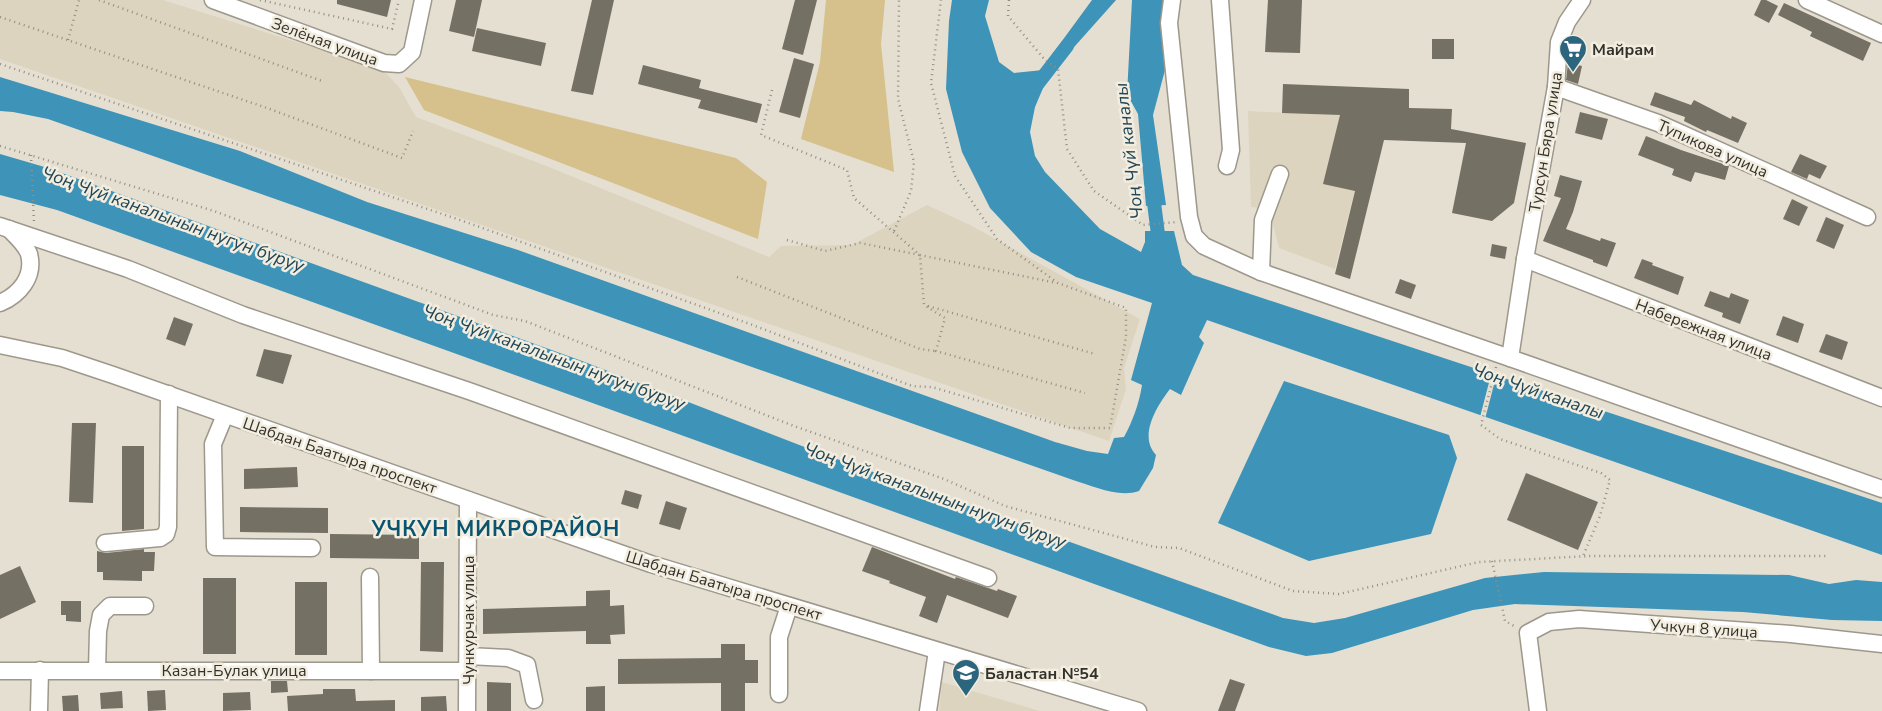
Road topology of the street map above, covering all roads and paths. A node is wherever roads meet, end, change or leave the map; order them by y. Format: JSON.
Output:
{"nodes":[{"id":1,"x":79,"y":0,"type":"edge"},
{"id":2,"x":99,"y":0,"type":"edge"},
{"id":3,"x":213,"y":0,"type":"edge"},
{"id":4,"x":260,"y":0,"type":"edge"},
{"id":5,"x":399,"y":0,"type":"edge"},
{"id":6,"x":423,"y":0,"type":"edge"},
{"id":7,"x":899,"y":0,"type":"edge"},
{"id":8,"x":941,"y":0,"type":"edge"},
{"id":9,"x":1009,"y":0,"type":"edge"},
{"id":10,"x":1172,"y":0,"type":"edge"},
{"id":11,"x":1220,"y":0,"type":"edge"},
{"id":12,"x":1582,"y":0,"type":"edge"},
{"id":13,"x":1807,"y":0,"type":"edge"},
{"id":14,"x":0,"y":17,"type":"edge"},
{"id":15,"x":1882,"y":34,"type":"edge"},
{"id":16,"x":68,"y":40,"type":"junction"},
{"id":17,"x":0,"y":64,"type":"edge"},
{"id":18,"x":322,"y":81,"type":"dead end"},
{"id":19,"x":1556,"y":87,"type":"junction"},
{"id":20,"x":772,"y":90,"type":"dead end"},
{"id":21,"x":413,"y":131,"type":"dead end"},
{"id":22,"x":0,"y":146,"type":"edge"},
{"id":23,"x":31,"y":155,"type":"junction"},
{"id":24,"x":1227,"y":166,"type":"dead end"},
{"id":25,"x":1280,"y":174,"type":"dead end"},
{"id":26,"x":1867,"y":218,"type":"dead end"},
{"id":27,"x":34,"y":220,"type":"dead end"},
{"id":28,"x":1174,"y":223,"type":"dead end"},
{"id":29,"x":4,"y":227,"type":"edge"},
{"id":30,"x":894,"y":231,"type":"junction"},
{"id":31,"x":787,"y":240,"type":"dead end"},
{"id":32,"x":920,"y":255,"type":"junction"},
{"id":33,"x":1525,"y":259,"type":"junction"},
{"id":34,"x":1261,"y":272,"type":"junction"},
{"id":35,"x":737,"y":276,"type":"dead end"},
{"id":36,"x":1058,"y":283,"type":"junction"},
{"id":37,"x":0,"y":303,"type":"edge"},
{"id":38,"x":924,"y":305,"type":"junction"},
{"id":39,"x":0,"y":345,"type":"edge"},
{"id":40,"x":936,"y":351,"type":"junction"},
{"id":41,"x":1095,"y":354,"type":"dead end"},
{"id":42,"x":1505,"y":356,"type":"junction"},
{"id":43,"x":1084,"y":393,"type":"dead end"},
{"id":44,"x":169,"y":394,"type":"junction"},
{"id":45,"x":1882,"y":398,"type":"edge"},
{"id":46,"x":225,"y":414,"type":"junction"},
{"id":47,"x":1882,"y":488,"type":"edge"},
{"id":48,"x":468,"y":500,"type":"junction"},
{"id":49,"x":105,"y":543,"type":"dead end"},
{"id":50,"x":312,"y":548,"type":"dead end"},
{"id":51,"x":1582,"y":556,"type":"junction"},
{"id":52,"x":1826,"y":556,"type":"dead end"},
{"id":53,"x":1492,"y":562,"type":"junction"},
{"id":54,"x":370,"y":577,"type":"dead end"},
{"id":55,"x":988,"y":578,"type":"dead end"},
{"id":56,"x":145,"y":606,"type":"dead end"},
{"id":57,"x":789,"y":606,"type":"junction"},
{"id":58,"x":1505,"y":621,"type":"dead end"},
{"id":59,"x":1882,"y":644,"type":"edge"},
{"id":60,"x":937,"y":651,"type":"junction"},
{"id":61,"x":467,"y":663,"type":"junction"},
{"id":62,"x":0,"y":670,"type":"edge"},
{"id":63,"x":40,"y":670,"type":"junction"},
{"id":64,"x":97,"y":670,"type":"junction"},
{"id":65,"x":372,"y":671,"type":"junction"},
{"id":66,"x":779,"y":694,"type":"dead end"},
{"id":67,"x":534,"y":700,"type":"dead end"},
{"id":68,"x":40,"y":711,"type":"edge"},
{"id":69,"x":467,"y":711,"type":"edge"},
{"id":70,"x":928,"y":711,"type":"edge"},
{"id":71,"x":1138,"y":711,"type":"edge"},
{"id":72,"x":1538,"y":711,"type":"edge"}],
"edges":[{"from":1,"to":16,"type":"path"},
{"from":2,"to":18,"type":"path"},
{"from":3,"to":6,"type":"street","name":"Зелёная улица"},
{"from":4,"to":5,"type":"path"},
{"from":7,"to":30,"type":"path"},
{"from":8,"to":36,"type":"path"},
{"from":9,"to":28,"type":"path"},
{"from":10,"to":34,"type":"street"},
{"from":11,"to":24,"type":"street"},
{"from":12,"to":19,"type":"street","name":"Турсун Бяра улица"},
{"from":13,"to":15,"type":"street"},
{"from":14,"to":16,"type":"path"},
{"from":16,"to":21,"type":"path"},
{"from":17,"to":36,"type":"path"},
{"from":19,"to":26,"type":"street","name":"Тупикова улица"},
{"from":19,"to":33,"type":"street","name":"Турсун Бяра улица"},
{"from":20,"to":30,"type":"path"},
{"from":22,"to":23,"type":"path"},
{"from":23,"to":27,"type":"path"},
{"from":23,"to":53,"type":"path"},
{"from":25,"to":34,"type":"street"},
{"from":29,"to":37,"type":"street"},
{"from":29,"to":55,"type":"street"},
{"from":30,"to":32,"type":"path"},
{"from":31,"to":32,"type":"path"},
{"from":32,"to":36,"type":"path"},
{"from":32,"to":38,"type":"path"},
{"from":33,"to":42,"type":"street","name":"Турсун Бяра улица"},
{"from":33,"to":45,"type":"street","name":"Набережная улица"},
{"from":34,"to":42,"type":"street"},
{"from":35,"to":40,"type":"path"},
{"from":38,"to":40,"type":"path"},
{"from":38,"to":41,"type":"path"},
{"from":39,"to":44,"type":"street","name":"Шабдан Баатыра проспект"},
{"from":40,"to":43,"type":"path"},
{"from":42,"to":47,"type":"street"},
{"from":42,"to":51,"type":"path"},
{"from":44,"to":46,"type":"street","name":"Шабдан Баатыра проспект"},
{"from":44,"to":49,"type":"street"},
{"from":46,"to":48,"type":"street","name":"Шабдан Баатыра проспект"},
{"from":46,"to":50,"type":"street"},
{"from":48,"to":57,"type":"street","name":"Шабдан Баатыра проспект"},
{"from":48,"to":61,"type":"street","name":"Чункурчак улица"},
{"from":51,"to":52,"type":"path"},
{"from":51,"to":53,"type":"path"},
{"from":53,"to":58,"type":"path"},
{"from":54,"to":65,"type":"street"},
{"from":56,"to":64,"type":"street"},
{"from":57,"to":60,"type":"street","name":"Шабдан Баатыра проспект"},
{"from":57,"to":66,"type":"street"},
{"from":59,"to":72,"type":"street","name":"Учкун 8 улица"},
{"from":60,"to":70,"type":"street"},
{"from":60,"to":71,"type":"street","name":"Шабдан Баатыра проспект"},
{"from":61,"to":65,"type":"street","name":"Казан-Булак улица"},
{"from":61,"to":67,"type":"street","name":"Казан-Булак улица"},
{"from":61,"to":69,"type":"street","name":"Чункурчак улица"},
{"from":62,"to":63,"type":"street","name":"Казан-Булак улица"},
{"from":63,"to":64,"type":"street","name":"Казан-Булак улица"},
{"from":63,"to":68,"type":"street"},
{"from":64,"to":65,"type":"street","name":"Казан-Булак улица"}]}
